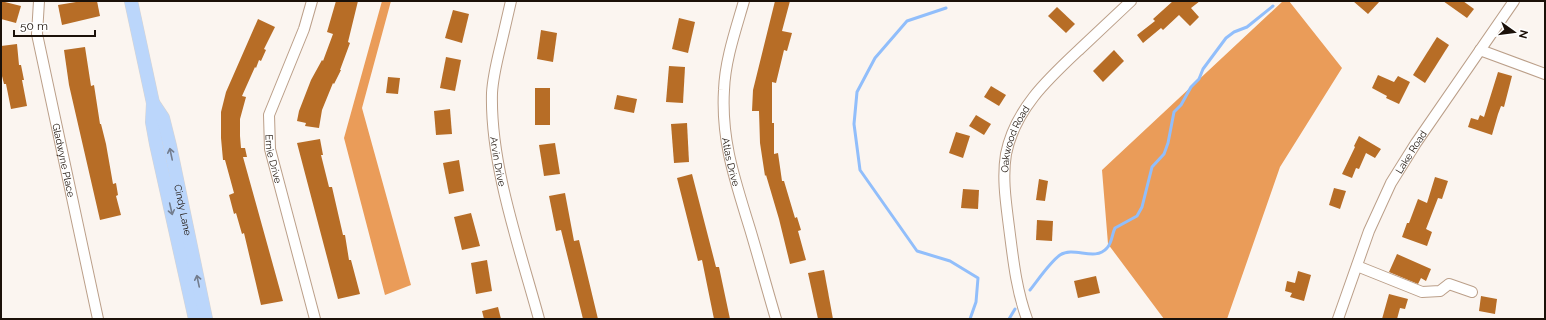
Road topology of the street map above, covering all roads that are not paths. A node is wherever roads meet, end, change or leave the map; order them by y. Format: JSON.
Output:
{"nodes":[{"id":1,"x":39,"y":1,"type":"edge"},
{"id":2,"x":131,"y":1,"type":"edge"},
{"id":3,"x":312,"y":1,"type":"edge"},
{"id":4,"x":511,"y":1,"type":"edge"},
{"id":5,"x":744,"y":1,"type":"edge"},
{"id":6,"x":1131,"y":1,"type":"edge"},
{"id":7,"x":1514,"y":1,"type":"edge"},
{"id":8,"x":1480,"y":50,"type":"junction"},
{"id":9,"x":1545,"y":74,"type":"edge"},
{"id":10,"x":153,"y":102,"type":"junction"},
{"id":11,"x":1357,"y":266,"type":"junction"},
{"id":12,"x":1472,"y":292,"type":"dead end"},
{"id":13,"x":98,"y":319,"type":"edge"},
{"id":14,"x":195,"y":319,"type":"edge"},
{"id":15,"x":206,"y":319,"type":"edge"},
{"id":16,"x":314,"y":319,"type":"edge"},
{"id":17,"x":539,"y":319,"type":"edge"},
{"id":18,"x":776,"y":319,"type":"edge"},
{"id":19,"x":1027,"y":319,"type":"edge"},
{"id":20,"x":1338,"y":319,"type":"edge"}],
"edges":[{"from":1,"to":13,"type":"street","name":"Gladwyne Place"},
{"from":2,"to":10,"type":"main road","name":"Cindy Lane"},
{"from":3,"to":16,"type":"street","name":"Ernie Drive"},
{"from":4,"to":17,"type":"street","name":"Arvin Drive"},
{"from":5,"to":18,"type":"street","name":"Atlas Drive"},
{"from":6,"to":19,"type":"street","name":"Oakwood Road"},
{"from":7,"to":8,"type":"street","name":"Lake Road"},
{"from":8,"to":9,"type":"street"},
{"from":8,"to":11,"type":"street","name":"Lake Road"},
{"from":10,"to":14,"type":"main road","name":"Cindy Lane","one_way":true},
{"from":15,"to":10,"type":"main road","name":"Cindy Lane","one_way":true},
{"from":11,"to":12,"type":"street"},
{"from":11,"to":20,"type":"street","name":"Lake Road"}]}
